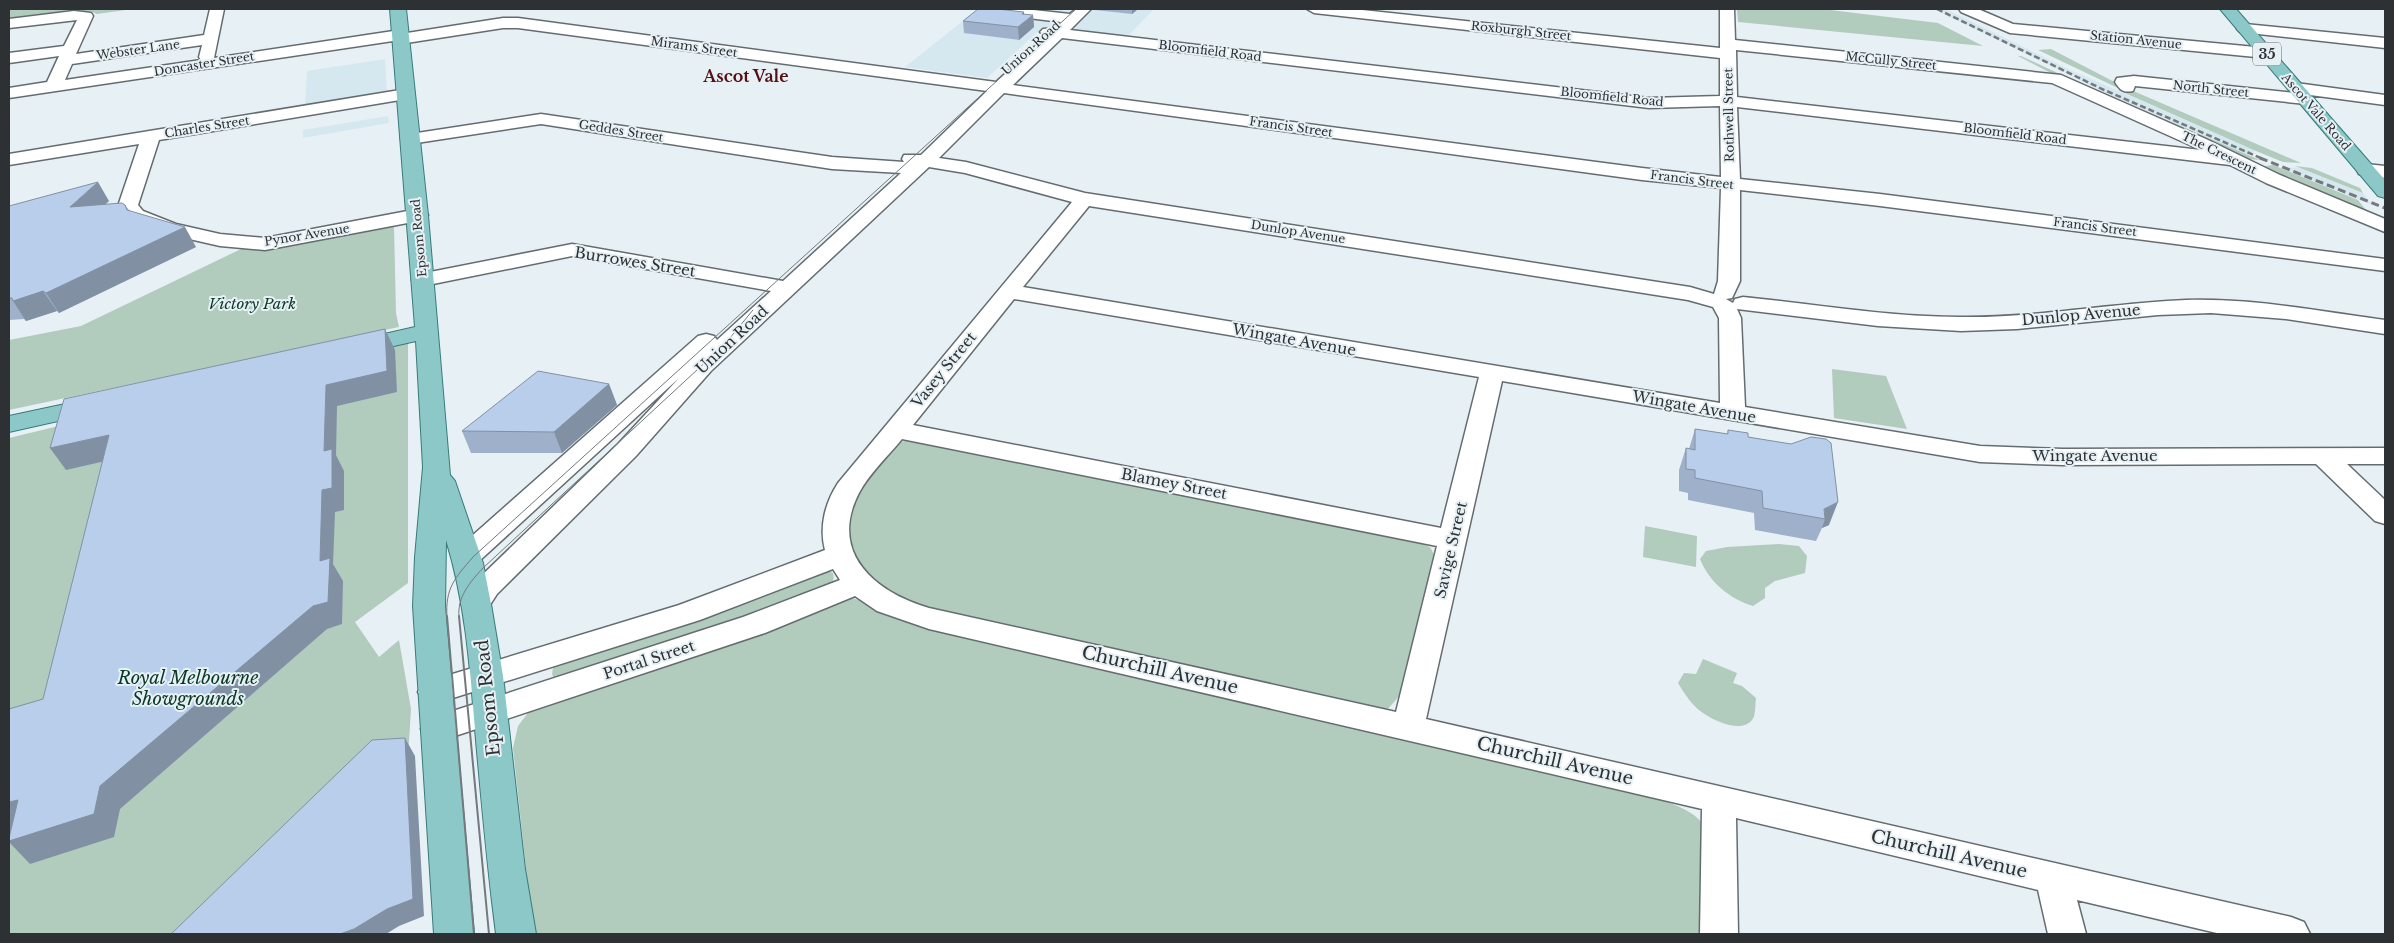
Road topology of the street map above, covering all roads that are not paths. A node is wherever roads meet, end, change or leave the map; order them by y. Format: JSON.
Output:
{"nodes":[{"id":1,"x":217,"y":9,"type":"edge"},
{"id":2,"x":398,"y":9,"type":"edge"},
{"id":3,"x":989,"y":9,"type":"edge"},
{"id":4,"x":1314,"y":9,"type":"edge"},
{"id":5,"x":1726,"y":9,"type":"edge"},
{"id":6,"x":1966,"y":9,"type":"edge"},
{"id":7,"x":2228,"y":9,"type":"edge"},
{"id":8,"x":1362,"y":11,"type":"edge"},
{"id":9,"x":534,"y":12,"type":"dead end"},
{"id":10,"x":1067,"y":20,"type":"edge"},
{"id":11,"x":9,"y":23,"type":"edge"},
{"id":12,"x":512,"y":23,"type":"junction"},
{"id":13,"x":2245,"y":29,"type":"junction"},
{"id":14,"x":400,"y":37,"type":"junction"},
{"id":15,"x":210,"y":39,"type":"junction"},
{"id":16,"x":2385,"y":43,"type":"edge"},
{"id":17,"x":1727,"y":49,"type":"junction"},
{"id":18,"x":2266,"y":53,"type":"junction"},
{"id":19,"x":67,"y":55,"type":"junction"},
{"id":20,"x":9,"y":58,"type":"edge"},
{"id":21,"x":205,"y":63,"type":"junction"},
{"id":22,"x":2054,"y":78,"type":"joint"},
{"id":23,"x":53,"y":86,"type":"junction"},
{"id":24,"x":994,"y":87,"type":"junction"},
{"id":25,"x":2127,"y":87,"type":"dead end"},
{"id":26,"x":9,"y":93,"type":"edge"},
{"id":27,"x":406,"y":94,"type":"junction"},
{"id":28,"x":2302,"y":95,"type":"junction"},
{"id":29,"x":2385,"y":100,"type":"edge"},
{"id":30,"x":1729,"y":101,"type":"junction"},
{"id":31,"x":2385,"y":104,"type":"edge"},
{"id":32,"x":151,"y":136,"type":"junction"},
{"id":33,"x":410,"y":139,"type":"junction"},
{"id":34,"x":9,"y":160,"type":"edge"},
{"id":35,"x":2236,"y":160,"type":"junction"},
{"id":36,"x":906,"y":169,"type":"junction"},
{"id":37,"x":2379,"y":178,"type":"edge"},
{"id":38,"x":1730,"y":184,"type":"junction"},
{"id":39,"x":1084,"y":198,"type":"junction"},
{"id":40,"x":418,"y":215,"type":"junction"},
{"id":41,"x":2385,"y":226,"type":"edge"},
{"id":42,"x":2385,"y":265,"type":"edge"},
{"id":43,"x":423,"y":280,"type":"junction"},
{"id":44,"x":778,"y":287,"type":"junction"},
{"id":45,"x":1008,"y":292,"type":"junction"},
{"id":46,"x":1729,"y":300,"type":"junction"},
{"id":47,"x":2385,"y":327,"type":"edge"},
{"id":48,"x":426,"y":332,"type":"junction"},
{"id":49,"x":332,"y":353,"type":"edge"},
{"id":50,"x":693,"y":364,"type":"junction"},
{"id":51,"x":1492,"y":373,"type":"junction"},
{"id":52,"x":121,"y":399,"type":"edge"},
{"id":53,"x":1733,"y":414,"type":"junction"},
{"id":54,"x":9,"y":424,"type":"edge"},
{"id":55,"x":894,"y":430,"type":"junction"},
{"id":56,"x":2323,"y":456,"type":"junction"},
{"id":57,"x":2385,"y":456,"type":"edge"},
{"id":58,"x":437,"y":467,"type":"junction"},
{"id":59,"x":2385,"y":515,"type":"edge"},
{"id":60,"x":1454,"y":540,"type":"junction"},
{"id":61,"x":840,"y":555,"type":"junction"},
{"id":62,"x":466,"y":556,"type":"junction"},
{"id":63,"x":858,"y":584,"type":"junction"},
{"id":64,"x":476,"y":604,"type":"junction"},
{"id":65,"x":430,"y":612,"type":"junction"},
{"id":66,"x":487,"y":676,"type":"junction"},
{"id":67,"x":434,"y":692,"type":"junction"},
{"id":68,"x":490,"y":712,"type":"junction"},
{"id":69,"x":1408,"y":727,"type":"junction"},
{"id":70,"x":437,"y":729,"type":"junction"},
{"id":71,"x":1719,"y":800,"type":"junction"},
{"id":72,"x":2054,"y":879,"type":"junction"},
{"id":73,"x":454,"y":934,"type":"edge"},
{"id":74,"x":516,"y":934,"type":"edge"},
{"id":75,"x":1719,"y":934,"type":"edge"},
{"id":76,"x":2067,"y":934,"type":"edge"},
{"id":77,"x":2291,"y":934,"type":"edge"}],
"edges":[{"from":1,"to":15,"type":"street"},
{"from":2,"to":14,"type":"main road","name":"Epsom Road"},
{"from":3,"to":10,"type":"street","name":"Bloomfield Road"},
{"from":4,"to":8,"type":"street","name":"Roxburgh Street"},
{"from":5,"to":17,"type":"street","name":"Rothwell Street"},
{"from":6,"to":18,"type":"street","name":"Station Avenue"},
{"from":7,"to":13,"type":"main road","name":"Ascot Vale Road","number":"35"},
{"from":8,"to":17,"type":"street","name":"Roxburgh Street"},
{"from":9,"to":12,"type":"street"},
{"from":10,"to":24,"type":"street","name":"Union Road"},
{"from":10,"to":30,"type":"street","name":"Bloomfield Road"},
{"from":11,"to":19,"type":"street"},
{"from":12,"to":14,"type":"street","name":"Mirams Street"},
{"from":12,"to":24,"type":"street","name":"Mirams Street"},
{"from":13,"to":16,"type":"street"},
{"from":13,"to":18,"type":"main road","name":"Ascot Vale Road","number":"35"},
{"from":14,"to":21,"type":"street","name":"Doncaster Street"},
{"from":14,"to":27,"type":"main road","name":"Epsom Road"},
{"from":15,"to":19,"type":"street","name":"Webster Lane"},
{"from":15,"to":21,"type":"street"},
{"from":17,"to":22,"type":"street","name":"McCully Street"},
{"from":17,"to":30,"type":"street","name":"Rothwell Street"},
{"from":18,"to":28,"type":"main road","name":"Ascot Vale Road","number":"35"},
{"from":19,"to":20,"type":"street","name":"Webster Lane"},
{"from":19,"to":23,"type":"street"},
{"from":21,"to":23,"type":"street","name":"Doncaster Street"},
{"from":22,"to":35,"type":"street","name":"The Crescent"},
{"from":23,"to":26,"type":"street","name":"Doncaster Street"},
{"from":24,"to":36,"type":"street","name":"Union Road"},
{"from":24,"to":38,"type":"street","name":"Francis Street"},
{"from":25,"to":28,"type":"street","name":"North Street"},
{"from":27,"to":32,"type":"street","name":"Charles Street"},
{"from":27,"to":33,"type":"main road","name":"Epsom Road"},
{"from":28,"to":29,"type":"street","name":"North Street"},
{"from":28,"to":31,"type":"street","name":"North Street"},
{"from":28,"to":37,"type":"main road","name":"Ascot Vale Road","number":"35"},
{"from":30,"to":35,"type":"street","name":"Bloomfield Road"},
{"from":30,"to":38,"type":"street","name":"Rothwell Street"},
{"from":32,"to":34,"type":"street","name":"Charles Street"},
{"from":32,"to":40,"type":"street","name":"Pynor Avenue"},
{"from":33,"to":36,"type":"street","name":"Geddes Street"},
{"from":33,"to":40,"type":"main road","name":"Epsom Road"},
{"from":35,"to":41,"type":"street","name":"The Crescent"},
{"from":36,"to":39,"type":"street","name":"Dunlop Avenue"},
{"from":36,"to":44,"type":"street","name":"Union Road"},
{"from":38,"to":42,"type":"street","name":"Francis Street"},
{"from":38,"to":46,"type":"street","name":"Rothwell Street"},
{"from":39,"to":45,"type":"street","name":"Vasey Street"},
{"from":39,"to":46,"type":"street","name":"Dunlop Avenue"},
{"from":40,"to":43,"type":"main road","name":"Epsom Road"},
{"from":43,"to":44,"type":"street","name":"Burrowes Street"},
{"from":43,"to":48,"type":"main road","name":"Epsom Road"},
{"from":44,"to":50,"type":"street","name":"Union Road"},
{"from":45,"to":51,"type":"street","name":"Wingate Avenue"},
{"from":45,"to":55,"type":"street","name":"Vasey Street"},
{"from":46,"to":47,"type":"street","name":"Dunlop Avenue"},
{"from":46,"to":53,"type":"street","name":"Rothwell Street"},
{"from":48,"to":49,"type":"main road"},
{"from":48,"to":58,"type":"main road","name":"Epsom Road"},
{"from":50,"to":62,"type":"street","name":"Union Road"},
{"from":50,"to":64,"type":"street","name":"Union Road"},
{"from":51,"to":53,"type":"street","name":"Wingate Avenue"},
{"from":51,"to":60,"type":"street","name":"Savige Street"},
{"from":52,"to":54,"type":"main road"},
{"from":53,"to":56,"type":"street","name":"Wingate Avenue"},
{"from":55,"to":60,"type":"street","name":"Blamey Street"},
{"from":55,"to":61,"type":"street","name":"Vasey Street"},
{"from":56,"to":57,"type":"street","name":"Wingate Avenue"},
{"from":56,"to":59,"type":"street"},
{"from":58,"to":62,"type":"main road","name":"Epsom Road"},
{"from":58,"to":65,"type":"main road","name":"Epsom Road"},
{"from":60,"to":69,"type":"street","name":"Savige Street"},
{"from":61,"to":63,"type":"street","name":"Churchill Avenue"},
{"from":61,"to":66,"type":"street"},
{"from":62,"to":64,"type":"main road","name":"Epsom Road"},
{"from":62,"to":65,"type":"main road"},
{"from":63,"to":68,"type":"street","name":"Portal Street"},
{"from":63,"to":69,"type":"street","name":"Churchill Avenue"},
{"from":64,"to":66,"type":"main road","name":"Epsom Road"},
{"from":65,"to":67,"type":"main road","name":"Epsom Road"},
{"from":66,"to":67,"type":"street"},
{"from":66,"to":68,"type":"main road","name":"Epsom Road"},
{"from":67,"to":70,"type":"main road","name":"Epsom Road"},
{"from":68,"to":70,"type":"street","name":"Portal Street"},
{"from":68,"to":74,"type":"main road","name":"Epsom Road"},
{"from":69,"to":71,"type":"street","name":"Churchill Avenue"},
{"from":70,"to":73,"type":"main road","name":"Epsom Road"},
{"from":71,"to":72,"type":"street","name":"Churchill Avenue"},
{"from":71,"to":75,"type":"street"},
{"from":72,"to":76,"type":"street"},
{"from":72,"to":77,"type":"street","name":"Churchill Avenue"}]}
